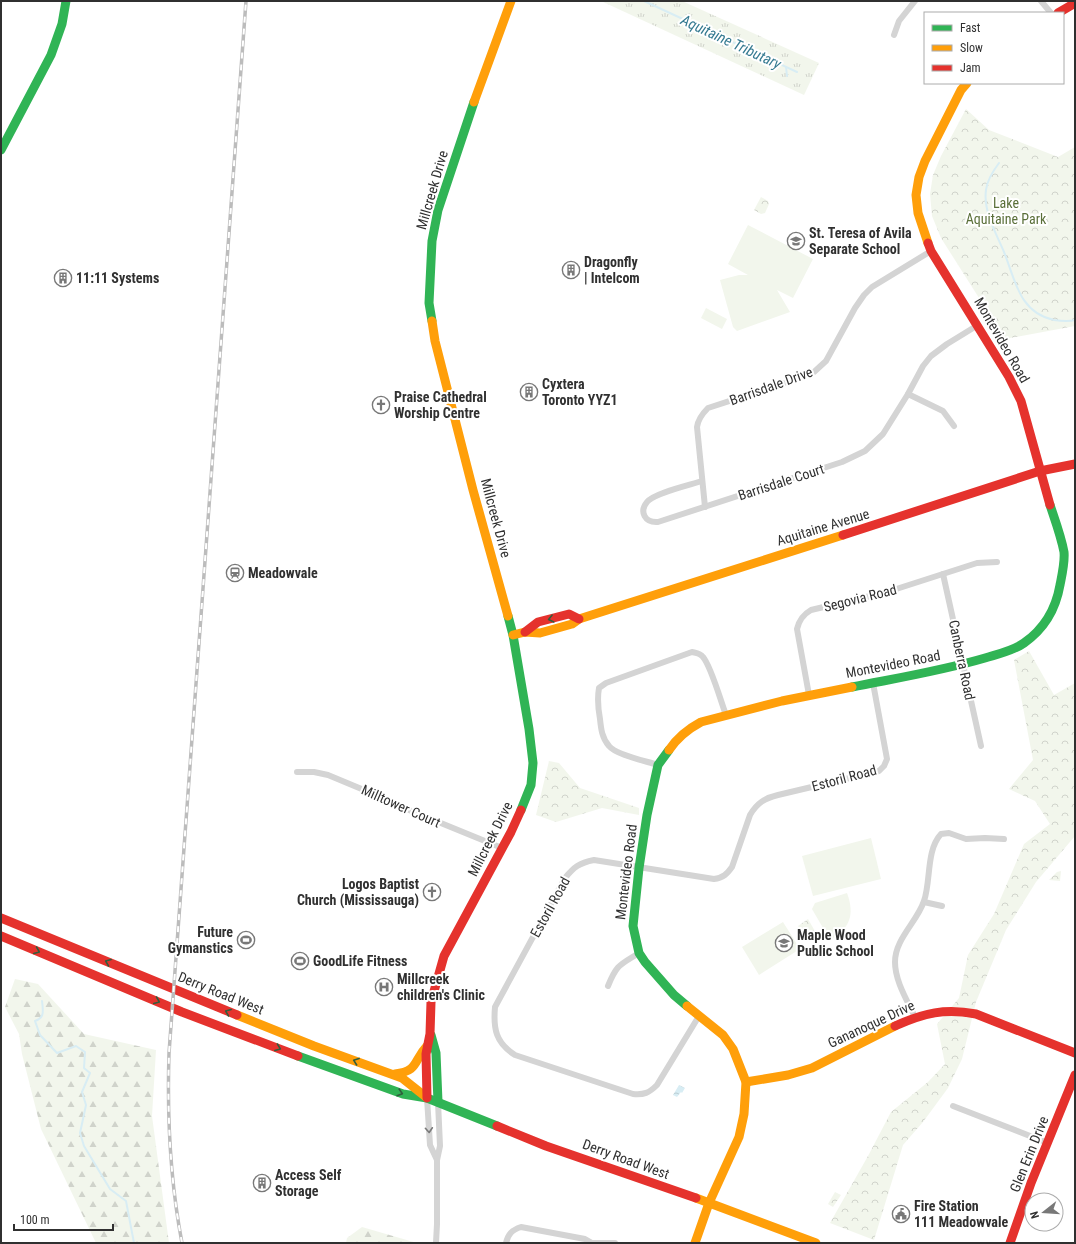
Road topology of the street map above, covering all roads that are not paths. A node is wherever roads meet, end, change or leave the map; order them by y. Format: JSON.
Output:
{"nodes":[{"id":1,"x":66,"y":1,"type":"edge"},
{"id":2,"x":511,"y":1,"type":"edge"},
{"id":3,"x":915,"y":1,"type":"edge"},
{"id":4,"x":1042,"y":1,"type":"edge"},
{"id":5,"x":1075,"y":3,"type":"edge"},
{"id":6,"x":1050,"y":12,"type":"edge"},
{"id":7,"x":1060,"y":12,"type":"edge"},
{"id":8,"x":894,"y":36,"type":"dead end"},
{"id":9,"x":966,"y":84,"type":"edge"},
{"id":10,"x":1,"y":150,"type":"edge"},
{"id":11,"x":931,"y":251,"type":"junction"},
{"id":12,"x":978,"y":325,"type":"junction"},
{"id":13,"x":908,"y":394,"type":"junction"},
{"id":14,"x":954,"y":426,"type":"dead end"},
{"id":15,"x":1075,"y":464,"type":"edge"},
{"id":16,"x":1040,"y":471,"type":"junction"},
{"id":17,"x":702,"y":481,"type":"junction"},
{"id":18,"x":705,"y":507,"type":"junction"},
{"id":19,"x":998,"y":562,"type":"dead end"},
{"id":20,"x":943,"y":574,"type":"junction"},
{"id":21,"x":513,"y":635,"type":"junction"},
{"id":22,"x":962,"y":665,"type":"junction"},
{"id":23,"x":873,"y":683,"type":"junction"},
{"id":24,"x":809,"y":695,"type":"junction"},
{"id":25,"x":726,"y":715,"type":"junction"},
{"id":26,"x":981,"y":746,"type":"dead end"},
{"id":27,"x":658,"y":765,"type":"junction"},
{"id":28,"x":297,"y":772,"type":"dead end"},
{"id":29,"x":1004,"y":839,"type":"dead end"},
{"id":30,"x":502,"y":848,"type":"junction"},
{"id":31,"x":639,"y":868,"type":"junction"},
{"id":32,"x":924,"y":902,"type":"junction"},
{"id":33,"x":942,"y":906,"type":"dead end"},
{"id":34,"x":1,"y":918,"type":"edge"},
{"id":35,"x":1,"y":936,"type":"edge"},
{"id":36,"x":639,"y":953,"type":"junction"},
{"id":37,"x":608,"y":986,"type":"dead end"},
{"id":38,"x":699,"y":1016,"type":"junction"},
{"id":39,"x":915,"y":1017,"type":"junction"},
{"id":40,"x":430,"y":1034,"type":"junction"},
{"id":41,"x":428,"y":1045,"type":"junction"},
{"id":42,"x":1075,"y":1053,"type":"edge"},
{"id":43,"x":392,"y":1074,"type":"junction"},
{"id":44,"x":1075,"y":1075,"type":"edge"},
{"id":45,"x":746,"y":1082,"type":"junction"},
{"id":46,"x":427,"y":1098,"type":"junction"},
{"id":47,"x":438,"y":1102,"type":"junction"},
{"id":48,"x":953,"y":1106,"type":"dead end"},
{"id":49,"x":1048,"y":1143,"type":"junction"},
{"id":50,"x":436,"y":1160,"type":"junction"},
{"id":51,"x":709,"y":1203,"type":"junction"},
{"id":52,"x":436,"y":1243,"type":"edge"},
{"id":53,"x":506,"y":1243,"type":"edge"},
{"id":54,"x":592,"y":1243,"type":"edge"},
{"id":55,"x":615,"y":1243,"type":"edge"},
{"id":56,"x":695,"y":1243,"type":"edge"},
{"id":57,"x":816,"y":1243,"type":"edge"},
{"id":58,"x":1010,"y":1243,"type":"edge"}],
"edges":[{"from":1,"to":10,"type":"street"},
{"from":2,"to":21,"type":"street","name":"Millcreek Drive"},
{"from":3,"to":8,"type":"street"},
{"from":4,"to":6,"type":"street"},
{"from":5,"to":7,"type":"street"},
{"from":9,"to":11,"type":"street","name":"Montevideo Road"},
{"from":11,"to":12,"type":"street","name":"Montevideo Road"},
{"from":11,"to":17,"type":"street","name":"Barrisdale Drive"},
{"from":12,"to":13,"type":"street"},
{"from":12,"to":16,"type":"street","name":"Montevideo Road"},
{"from":13,"to":14,"type":"street"},
{"from":13,"to":18,"type":"street","name":"Barrisdale Court"},
{"from":15,"to":16,"type":"street","name":"Aquitaine Avenue"},
{"from":16,"to":21,"type":"street","name":"Aquitaine Avenue"},
{"from":16,"to":22,"type":"street","name":"Montevideo Road"},
{"from":17,"to":18,"type":"street","name":"Barrisdale Drive"},
{"from":17,"to":18,"type":"street","name":"Barrisdale Court"},
{"from":19,"to":20,"type":"street","name":"Segovia Road"},
{"from":20,"to":22,"type":"street","name":"Canberra Road"},
{"from":20,"to":24,"type":"street","name":"Segovia Road"},
{"from":21,"to":30,"type":"street","name":"Millcreek Drive"},
{"from":22,"to":23,"type":"street","name":"Montevideo Road"},
{"from":22,"to":26,"type":"street","name":"Canberra Road"},
{"from":23,"to":24,"type":"street","name":"Montevideo Road"},
{"from":23,"to":31,"type":"street","name":"Estoril Road"},
{"from":24,"to":25,"type":"street","name":"Montevideo Road"},
{"from":25,"to":27,"type":"street","name":"Montevideo Road"},
{"from":25,"to":27,"type":"street"},
{"from":27,"to":31,"type":"street","name":"Montevideo Road"},
{"from":28,"to":30,"type":"street","name":"Milltower Court"},
{"from":29,"to":32,"type":"street"},
{"from":30,"to":40,"type":"street","name":"Millcreek Drive"},
{"from":31,"to":36,"type":"street","name":"Montevideo Road"},
{"from":31,"to":38,"type":"street","name":"Estoril Road"},
{"from":32,"to":33,"type":"street"},
{"from":32,"to":39,"type":"street"},
{"from":43,"to":34,"type":"street","name":"Derry Road West","one_way":true},
{"from":35,"to":46,"type":"street","name":"Derry Road West","one_way":true},
{"from":36,"to":37,"type":"street"},
{"from":36,"to":38,"type":"street","name":"Montevideo Road"},
{"from":38,"to":45,"type":"street","name":"Montevideo Road"},
{"from":39,"to":42,"type":"street","name":"Gananoque Drive"},
{"from":39,"to":45,"type":"street","name":"Gananoque Drive"},
{"from":40,"to":41,"type":"street","name":"Millcreek Drive"},
{"from":40,"to":47,"type":"street","name":"Millcreek Drive"},
{"from":41,"to":43,"type":"street"},
{"from":41,"to":46,"type":"street","name":"Millcreek Drive"},
{"from":43,"to":46,"type":"street","name":"Derry Road West"},
{"from":44,"to":49,"type":"street","name":"Glen Erin Drive"},
{"from":45,"to":51,"type":"street","name":"Montevideo Road"},
{"from":46,"to":47,"type":"street","name":"Derry Road West"},
{"from":46,"to":50,"type":"street","name":"Millcreek Drive","one_way":true},
{"from":47,"to":50,"type":"street","name":"Millcreek Drive"},
{"from":47,"to":51,"type":"street","name":"Derry Road West"},
{"from":48,"to":49,"type":"street"},
{"from":49,"to":58,"type":"street","name":"Glen Erin Drive"},
{"from":50,"to":52,"type":"street","name":"Millcreek Drive"},
{"from":51,"to":56,"type":"street","name":"Montevideo Road"},
{"from":51,"to":57,"type":"street","name":"Derry Road West"},
{"from":53,"to":54,"type":"street"},
{"from":54,"to":55,"type":"street"}]}
